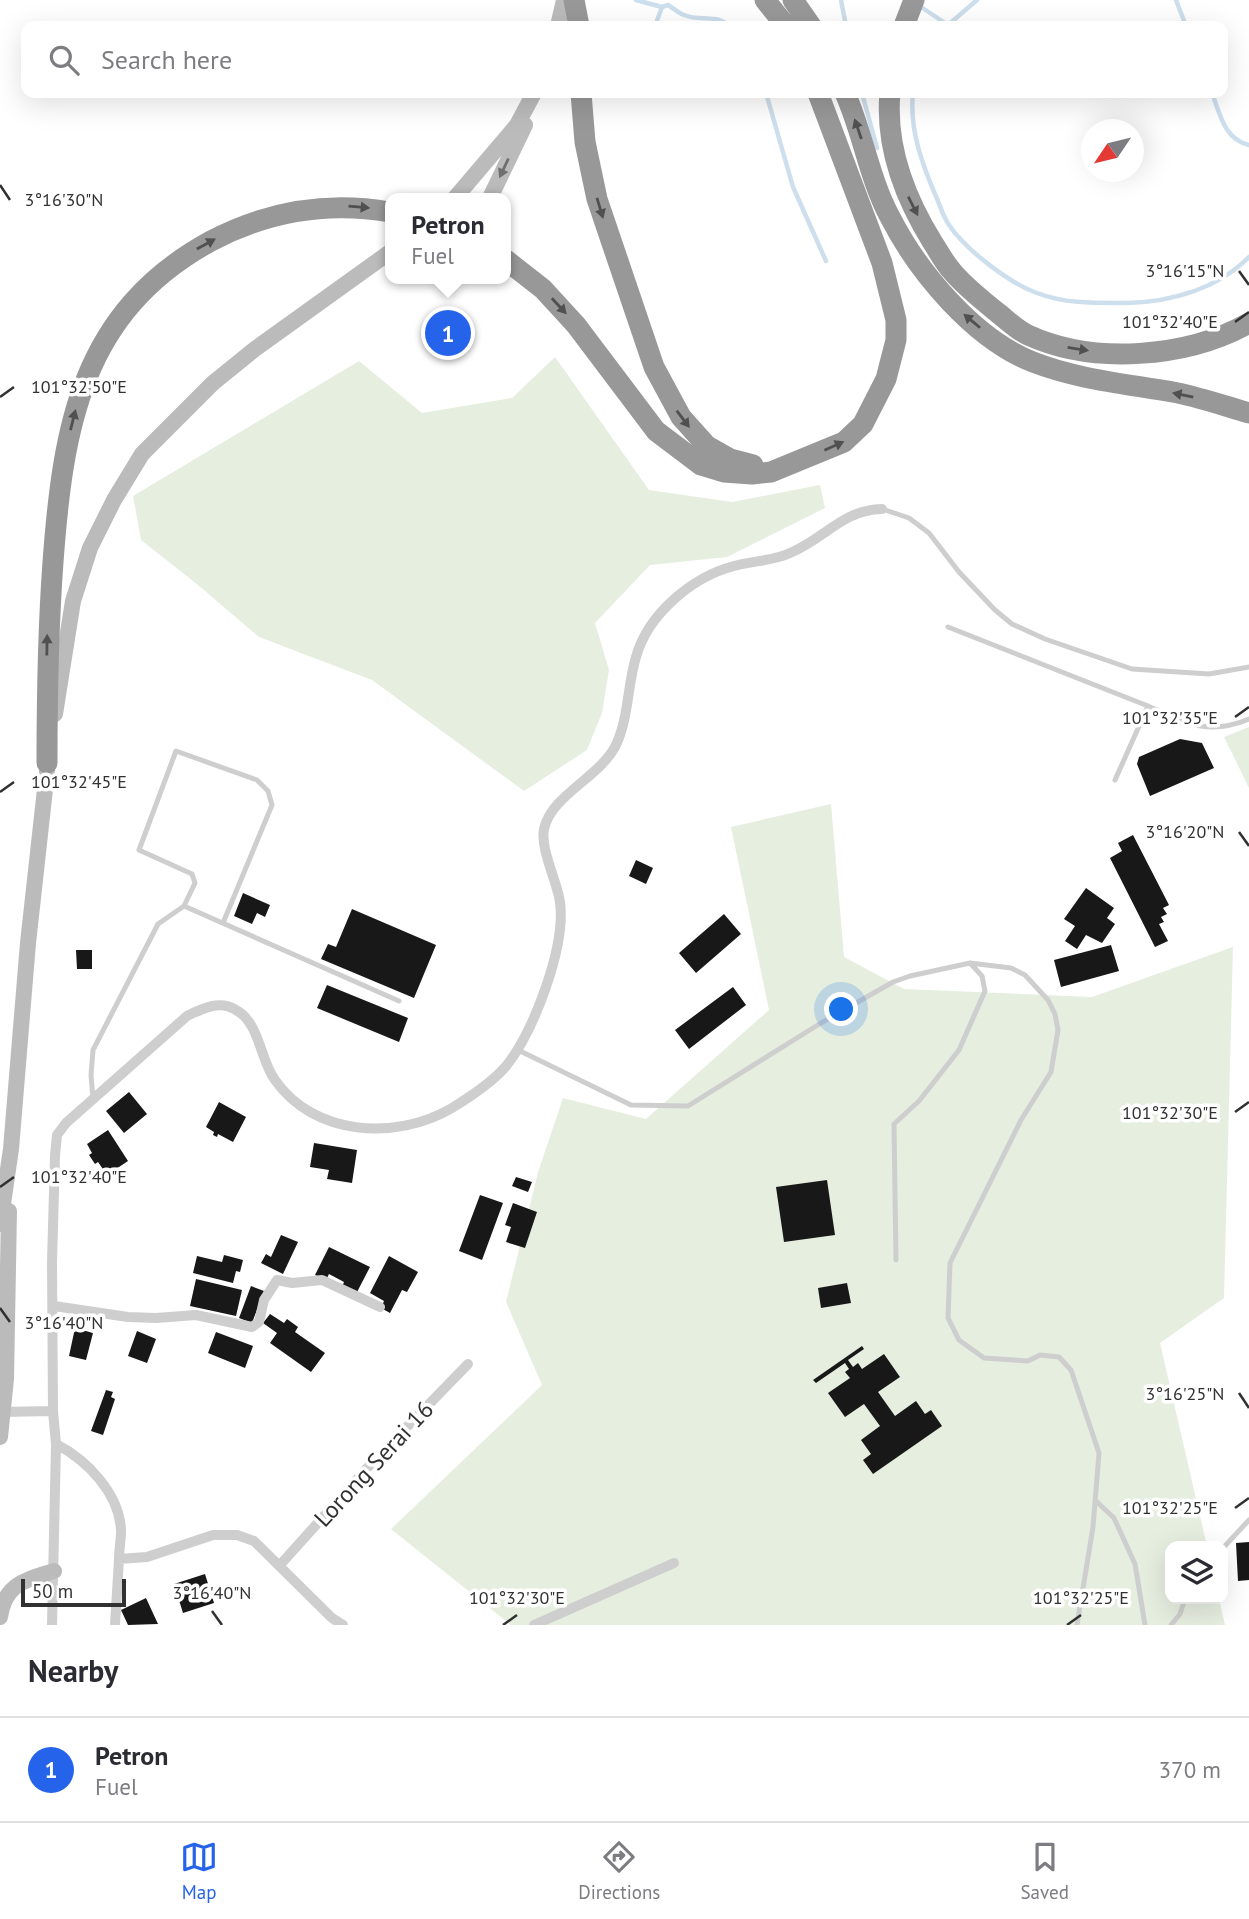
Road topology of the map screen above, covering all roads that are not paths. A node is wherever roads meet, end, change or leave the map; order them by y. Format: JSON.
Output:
{"nodes":[{"id":1,"x":564,"y":0,"type":"edge"},
{"id":2,"x":574,"y":0,"type":"edge"},
{"id":3,"x":765,"y":0,"type":"edge"},
{"id":4,"x":793,"y":0,"type":"edge"},
{"id":5,"x":914,"y":0,"type":"edge"},
{"id":6,"x":559,"y":21,"type":"edge"},
{"id":7,"x":578,"y":21,"type":"edge"},
{"id":8,"x":782,"y":21,"type":"edge"},
{"id":9,"x":808,"y":21,"type":"edge"},
{"id":10,"x":906,"y":21,"type":"edge"},
{"id":11,"x":532,"y":98,"type":"edge"},
{"id":12,"x":534,"y":98,"type":"edge"},
{"id":13,"x":581,"y":98,"type":"edge"},
{"id":14,"x":820,"y":98,"type":"edge"},
{"id":15,"x":847,"y":98,"type":"edge"},
{"id":16,"x":890,"y":98,"type":"edge"},
{"id":17,"x":459,"y":193,"type":"edge"},
{"id":18,"x":492,"y":193,"type":"edge"},
{"id":19,"x":385,"y":211,"type":"edge"},
{"id":20,"x":385,"y":256,"type":"edge"},
{"id":21,"x":511,"y":263,"type":"edge"},
{"id":22,"x":1249,"y":323,"type":"edge"},
{"id":23,"x":1249,"y":413,"type":"edge"},
{"id":24,"x":771,"y":472,"type":"junction"},
{"id":25,"x":882,"y":509,"type":"joint"},
{"id":26,"x":948,"y":627,"type":"dead end"},
{"id":27,"x":1249,"y":667,"type":"edge"},
{"id":28,"x":1148,"y":706,"type":"junction"},
{"id":29,"x":1249,"y":719,"type":"edge"},
{"id":30,"x":47,"y":763,"type":"junction"},
{"id":31,"x":1115,"y":780,"type":"dead end"},
{"id":32,"x":184,"y":906,"type":"junction"},
{"id":33,"x":223,"y":923,"type":"junction"},
{"id":34,"x":970,"y":963,"type":"junction"},
{"id":35,"x":399,"y":1001,"type":"dead end"},
{"id":36,"x":516,"y":1049,"type":"junction"},
{"id":37,"x":93,"y":1099,"type":"junction"},
{"id":38,"x":11,"y":1149,"type":"junction"},
{"id":39,"x":0,"y":1224,"type":"edge"},
{"id":40,"x":896,"y":1260,"type":"dead end"},
{"id":41,"x":54,"y":1306,"type":"junction"},
{"id":42,"x":380,"y":1307,"type":"dead end"},
{"id":43,"x":468,"y":1364,"type":"dead end"},
{"id":44,"x":0,"y":1412,"type":"edge"},
{"id":45,"x":53,"y":1412,"type":"junction"},
{"id":46,"x":0,"y":1437,"type":"edge"},
{"id":47,"x":56,"y":1444,"type":"junction"},
{"id":48,"x":1095,"y":1500,"type":"junction"},
{"id":49,"x":1249,"y":1520,"type":"edge"},
{"id":50,"x":1228,"y":1543,"type":"edge"},
{"id":51,"x":118,"y":1559,"type":"junction"},
{"id":52,"x":674,"y":1563,"type":"dead end"},
{"id":53,"x":280,"y":1565,"type":"junction"},
{"id":54,"x":54,"y":1571,"type":"junction"},
{"id":55,"x":1183,"y":1604,"type":"edge"},
{"id":56,"x":0,"y":1616,"type":"edge"},
{"id":57,"x":52,"y":1625,"type":"edge"},
{"id":58,"x":115,"y":1625,"type":"edge"},
{"id":59,"x":343,"y":1625,"type":"edge"},
{"id":60,"x":534,"y":1625,"type":"edge"},
{"id":61,"x":1077,"y":1625,"type":"edge"},
{"id":62,"x":1145,"y":1625,"type":"edge"},
{"id":63,"x":1171,"y":1625,"type":"edge"}],
"edges":[{"from":1,"to":6,"type":"main road"},
{"from":2,"to":7,"type":"highway"},
{"from":3,"to":8,"type":"highway"},
{"from":4,"to":9,"type":"highway"},
{"from":5,"to":10,"type":"highway"},
{"from":11,"to":17,"type":"main road"},
{"from":12,"to":18,"type":"main road","one_way":true},
{"from":13,"to":24,"type":"highway","one_way":true},
{"from":24,"to":14,"type":"highway","one_way":true},
{"from":23,"to":15,"type":"highway","one_way":true},
{"from":16,"to":22,"type":"highway","one_way":true},
{"from":30,"to":19,"type":"highway","one_way":true},
{"from":20,"to":30,"type":"main road"},
{"from":21,"to":24,"type":"highway","one_way":true},
{"from":25,"to":27,"type":"lane"},
{"from":25,"to":36,"type":"street"},
{"from":26,"to":28,"type":"lane"},
{"from":28,"to":29,"type":"lane"},
{"from":28,"to":31,"type":"lane"},
{"from":30,"to":38,"type":"main road"},
{"from":32,"to":33,"type":"lane"},
{"from":32,"to":33,"type":"lane"},
{"from":32,"to":37,"type":"lane"},
{"from":33,"to":35,"type":"lane"},
{"from":34,"to":36,"type":"lane"},
{"from":34,"to":40,"type":"lane"},
{"from":34,"to":48,"type":"lane"},
{"from":36,"to":37,"type":"street"},
{"from":37,"to":41,"type":"street"},
{"from":38,"to":39,"type":"main road"},
{"from":38,"to":46,"type":"main road"},
{"from":41,"to":42,"type":"street"},
{"from":41,"to":45,"type":"street"},
{"from":43,"to":53,"type":"street","name":"Lorong Serai 16"},
{"from":44,"to":45,"type":"street"},
{"from":45,"to":47,"type":"street"},
{"from":47,"to":51,"type":"street"},
{"from":47,"to":54,"type":"street"},
{"from":48,"to":61,"type":"lane"},
{"from":48,"to":62,"type":"lane"},
{"from":49,"to":50,"type":"lane"},
{"from":51,"to":53,"type":"street"},
{"from":51,"to":58,"type":"street"},
{"from":52,"to":60,"type":"street"},
{"from":53,"to":59,"type":"street"},
{"from":54,"to":56,"type":"main road"},
{"from":54,"to":57,"type":"street"},
{"from":55,"to":63,"type":"lane"}]}
